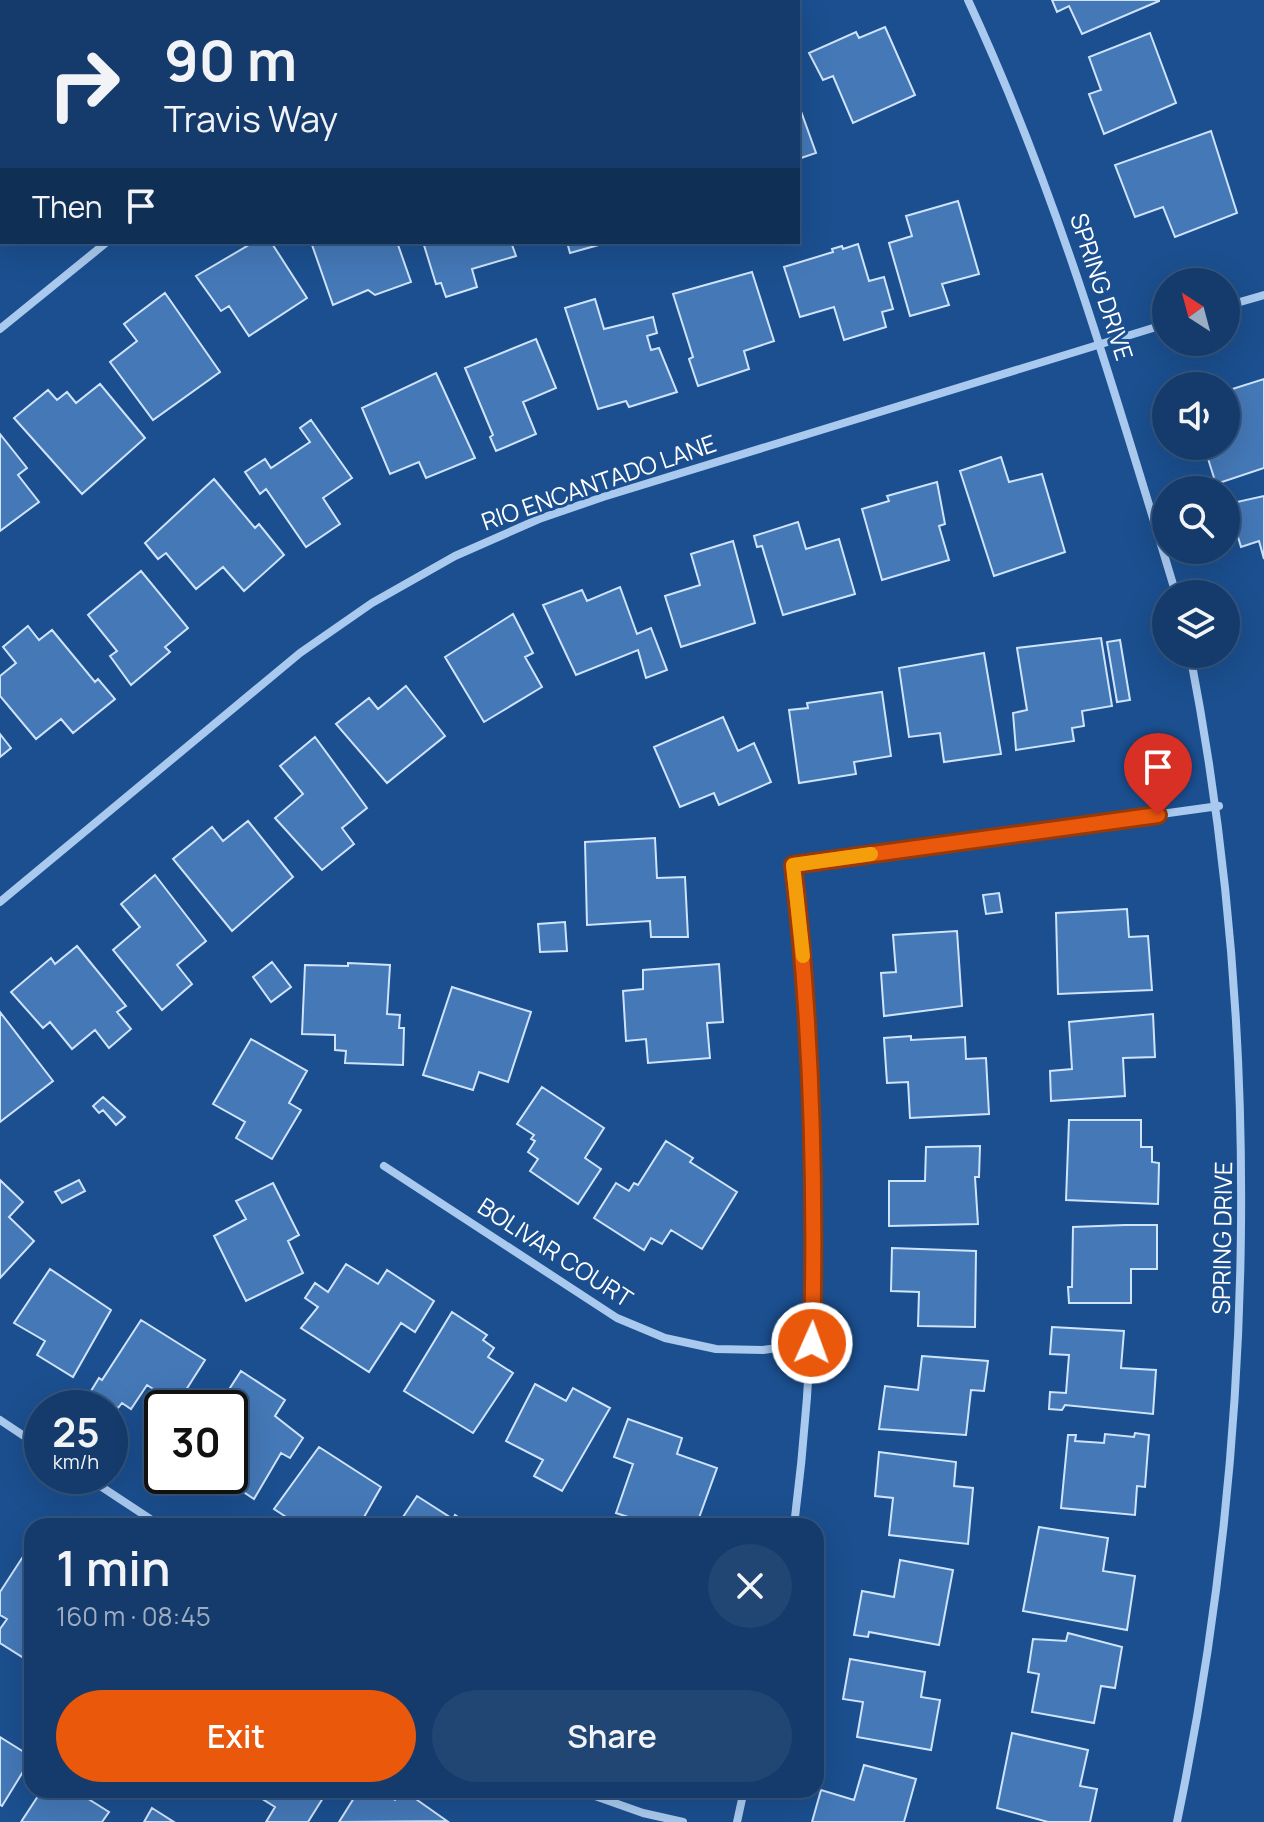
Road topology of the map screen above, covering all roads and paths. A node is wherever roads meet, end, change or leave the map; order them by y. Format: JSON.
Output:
{"nodes":[{"id":1,"x":968,"y":0,"type":"edge"},
{"id":2,"x":105,"y":244,"type":"edge"},
{"id":3,"x":1264,"y":295,"type":"edge"},
{"id":4,"x":1240,"y":302,"type":"edge"},
{"id":5,"x":1152,"y":328,"type":"edge"},
{"id":6,"x":0,"y":329,"type":"edge"},
{"id":7,"x":1099,"y":343,"type":"junction"},
{"id":8,"x":1172,"y":580,"type":"edge"},
{"id":9,"x":1193,"y":668,"type":"edge"},
{"id":10,"x":1219,"y":806,"type":"junction"},
{"id":11,"x":0,"y":902,"type":"edge"},
{"id":12,"x":384,"y":1166,"type":"dead end"},
{"id":13,"x":812,"y":1343,"type":"junction"},
{"id":14,"x":0,"y":1420,"type":"edge"},
{"id":15,"x":24,"y":1436,"type":"edge"},
{"id":16,"x":112,"y":1494,"type":"edge"},
{"id":17,"x":149,"y":1518,"type":"edge"},
{"id":18,"x":795,"y":1518,"type":"edge"},
{"id":19,"x":601,"y":1798,"type":"edge"},
{"id":20,"x":742,"y":1798,"type":"edge"},
{"id":21,"x":683,"y":1822,"type":"edge"},
{"id":22,"x":737,"y":1822,"type":"edge"},
{"id":23,"x":1177,"y":1822,"type":"edge"}],
"edges":[{"from":1,"to":7,"type":"street","name":"SPRING DRIVE"},
{"from":2,"to":6,"type":"street"},
{"from":3,"to":4,"type":"street"},
{"from":5,"to":7,"type":"street","name":"RIO ENCANTADO LANE"},
{"from":7,"to":8,"type":"street","name":"SPRING DRIVE"},
{"from":7,"to":11,"type":"street","name":"RIO ENCANTADO LANE"},
{"from":9,"to":10,"type":"street","name":"SPRING DRIVE"},
{"from":10,"to":13,"type":"street"},
{"from":10,"to":23,"type":"street","name":"SPRING DRIVE"},
{"from":12,"to":13,"type":"street","name":"BOLIVAR COURT"},
{"from":13,"to":18,"type":"street"},
{"from":14,"to":15,"type":"street"},
{"from":16,"to":17,"type":"street"},
{"from":19,"to":21,"type":"street"},
{"from":20,"to":22,"type":"street"}]}
